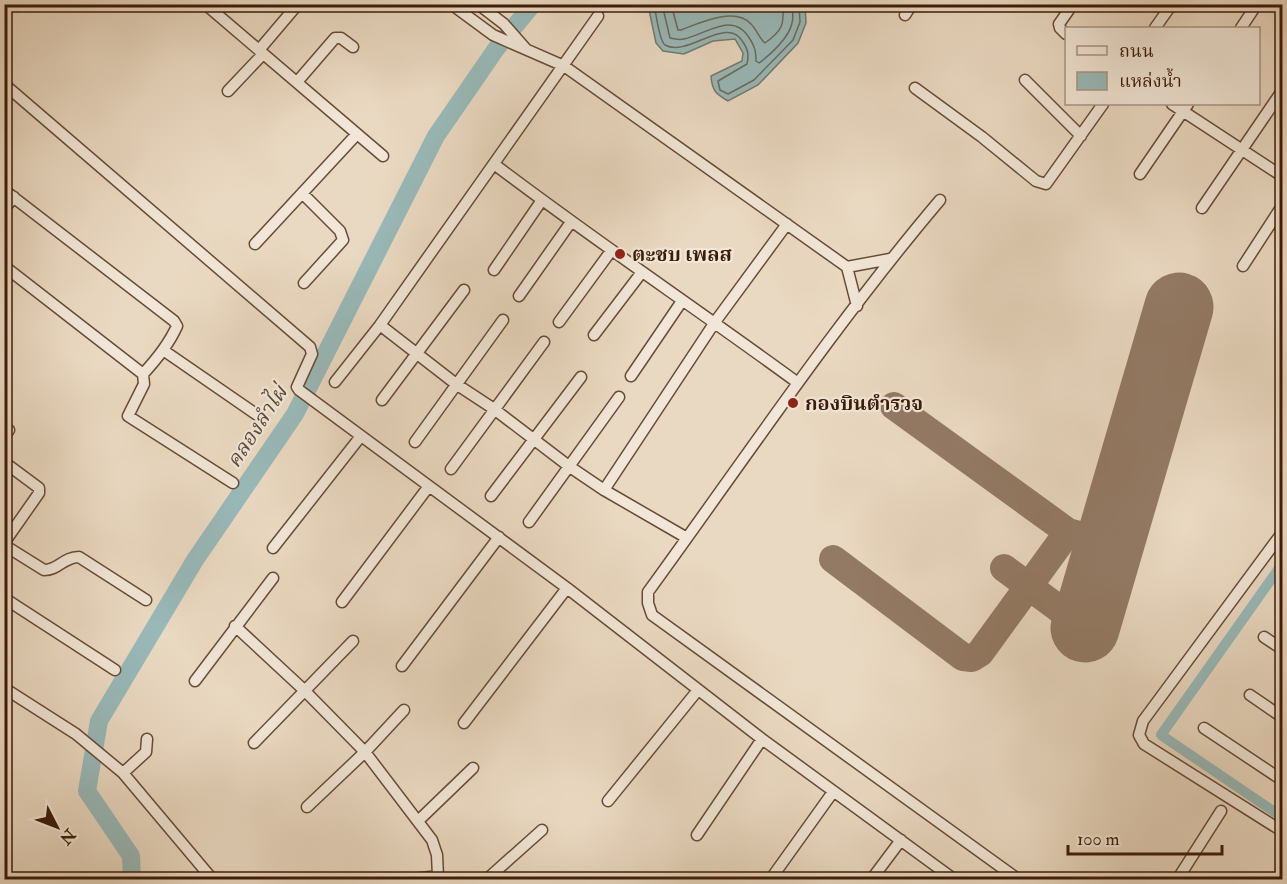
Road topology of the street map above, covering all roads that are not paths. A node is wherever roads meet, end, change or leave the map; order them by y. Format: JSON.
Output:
{"nodes":[{"id":1,"x":205,"y":4,"type":"edge"},
{"id":2,"x":298,"y":4,"type":"edge"},
{"id":3,"x":451,"y":4,"type":"edge"},
{"id":4,"x":478,"y":4,"type":"edge"},
{"id":5,"x":912,"y":4,"type":"edge"},
{"id":6,"x":1073,"y":4,"type":"edge"},
{"id":7,"x":1172,"y":4,"type":"edge"},
{"id":8,"x":1257,"y":4,"type":"edge"},
{"id":9,"x":905,"y":15,"type":"dead end"},
{"id":10,"x":598,"y":16,"type":"dead end"},
{"id":11,"x":1156,"y":27,"type":"edge"},
{"id":12,"x":1241,"y":27,"type":"edge"},
{"id":13,"x":1065,"y":33,"type":"edge"},
{"id":14,"x":509,"y":37,"type":"junction"},
{"id":15,"x":353,"y":47,"type":"dead end"},
{"id":16,"x":261,"y":52,"type":"junction"},
{"id":17,"x":564,"y":66,"type":"junction"},
{"id":18,"x":1025,"y":80,"type":"dead end"},
{"id":19,"x":297,"y":82,"type":"junction"},
{"id":20,"x":4,"y":84,"type":"edge"},
{"id":21,"x":915,"y":88,"type":"dead end"},
{"id":22,"x":228,"y":91,"type":"dead end"},
{"id":23,"x":1282,"y":91,"type":"edge"},
{"id":24,"x":1102,"y":105,"type":"edge"},
{"id":25,"x":1185,"y":107,"type":"edge"},
{"id":26,"x":357,"y":134,"type":"junction"},
{"id":27,"x":1081,"y":136,"type":"junction"},
{"id":28,"x":1241,"y":149,"type":"junction"},
{"id":29,"x":383,"y":156,"type":"dead end"},
{"id":30,"x":494,"y":164,"type":"junction"},
{"id":31,"x":1140,"y":174,"type":"dead end"},
{"id":32,"x":1282,"y":176,"type":"edge"},
{"id":33,"x":4,"y":190,"type":"edge"},
{"id":34,"x":302,"y":193,"type":"junction"},
{"id":35,"x":14,"y":197,"type":"junction"},
{"id":36,"x":940,"y":200,"type":"dead end"},
{"id":37,"x":542,"y":201,"type":"junction"},
{"id":38,"x":1282,"y":206,"type":"edge"},
{"id":39,"x":1203,"y":207,"type":"dead end"},
{"id":40,"x":4,"y":209,"type":"edge"},
{"id":41,"x":571,"y":222,"type":"junction"},
{"id":42,"x":787,"y":224,"type":"junction"},
{"id":43,"x":255,"y":244,"type":"dead end"},
{"id":44,"x":611,"y":251,"type":"junction"},
{"id":45,"x":890,"y":259,"type":"junction"},
{"id":46,"x":4,"y":266,"type":"edge"},
{"id":47,"x":1242,"y":266,"type":"dead end"},
{"id":48,"x":847,"y":267,"type":"junction"},
{"id":49,"x":494,"y":270,"type":"dead end"},
{"id":50,"x":642,"y":272,"type":"junction"},
{"id":51,"x":304,"y":283,"type":"dead end"},
{"id":52,"x":464,"y":290,"type":"dead end"},
{"id":53,"x":519,"y":296,"type":"dead end"},
{"id":54,"x":682,"y":301,"type":"junction"},
{"id":55,"x":857,"y":306,"type":"junction"},
{"id":56,"x":503,"y":320,"type":"dead end"},
{"id":57,"x":559,"y":322,"type":"dead end"},
{"id":58,"x":715,"y":322,"type":"junction"},
{"id":59,"x":380,"y":325,"type":"junction"},
{"id":60,"x":594,"y":335,"type":"dead end"},
{"id":61,"x":544,"y":342,"type":"dead end"},
{"id":62,"x":163,"y":350,"type":"junction"},
{"id":63,"x":416,"y":353,"type":"junction"},
{"id":64,"x":143,"y":374,"type":"junction"},
{"id":65,"x":631,"y":376,"type":"dead end"},
{"id":66,"x":581,"y":377,"type":"dead end"},
{"id":67,"x":335,"y":382,"type":"dead end"},
{"id":68,"x":798,"y":383,"type":"junction"},
{"id":69,"x":456,"y":384,"type":"junction"},
{"id":70,"x":619,"y":397,"type":"dead end"},
{"id":71,"x":382,"y":400,"type":"dead end"},
{"id":72,"x":494,"y":409,"type":"junction"},
{"id":73,"x":263,"y":419,"type":"dead end"},
{"id":74,"x":361,"y":436,"type":"junction"},
{"id":75,"x":536,"y":439,"type":"junction"},
{"id":76,"x":415,"y":442,"type":"dead end"},
{"id":77,"x":4,"y":462,"type":"edge"},
{"id":78,"x":570,"y":467,"type":"junction"},
{"id":79,"x":451,"y":469,"type":"dead end"},
{"id":80,"x":233,"y":483,"type":"dead end"},
{"id":81,"x":429,"y":486,"type":"junction"},
{"id":82,"x":604,"y":490,"type":"junction"},
{"id":83,"x":492,"y":496,"type":"dead end"},
{"id":84,"x":529,"y":522,"type":"dead end"},
{"id":85,"x":1282,"y":532,"type":"edge"},
{"id":86,"x":499,"y":537,"type":"junction"},
{"id":87,"x":687,"y":538,"type":"junction"},
{"id":88,"x":4,"y":544,"type":"edge"},
{"id":89,"x":273,"y":548,"type":"dead end"},
{"id":90,"x":273,"y":578,"type":"dead end"},
{"id":91,"x":567,"y":588,"type":"junction"},
{"id":92,"x":4,"y":598,"type":"edge"},
{"id":93,"x":146,"y":600,"type":"dead end"},
{"id":94,"x":342,"y":602,"type":"dead end"},
{"id":95,"x":236,"y":626,"type":"junction"},
{"id":96,"x":1264,"y":638,"type":"dead end"},
{"id":97,"x":353,"y":641,"type":"dead end"},
{"id":98,"x":1282,"y":649,"type":"edge"},
{"id":99,"x":402,"y":666,"type":"dead end"},
{"id":100,"x":115,"y":670,"type":"dead end"},
{"id":101,"x":195,"y":681,"type":"dead end"},
{"id":102,"x":4,"y":688,"type":"edge"},
{"id":103,"x":304,"y":690,"type":"junction"},
{"id":104,"x":698,"y":690,"type":"junction"},
{"id":105,"x":1250,"y":694,"type":"dead end"},
{"id":106,"x":404,"y":710,"type":"dead end"},
{"id":107,"x":1282,"y":717,"type":"edge"},
{"id":108,"x":464,"y":723,"type":"dead end"},
{"id":109,"x":1204,"y":728,"type":"dead end"},
{"id":110,"x":147,"y":739,"type":"dead end"},
{"id":111,"x":762,"y":739,"type":"junction"},
{"id":112,"x":254,"y":743,"type":"dead end"},
{"id":113,"x":365,"y":752,"type":"junction"},
{"id":114,"x":473,"y":768,"type":"dead end"},
{"id":115,"x":123,"y":773,"type":"junction"},
{"id":116,"x":1281,"y":777,"type":"edge"},
{"id":117,"x":833,"y":792,"type":"junction"},
{"id":118,"x":608,"y":801,"type":"dead end"},
{"id":119,"x":307,"y":807,"type":"dead end"},
{"id":120,"x":1221,"y":811,"type":"dead end"},
{"id":121,"x":418,"y":821,"type":"junction"},
{"id":122,"x":542,"y":830,"type":"dead end"},
{"id":123,"x":1282,"y":831,"type":"edge"},
{"id":124,"x":697,"y":835,"type":"dead end"},
{"id":125,"x":901,"y":840,"type":"junction"},
{"id":126,"x":441,"y":878,"type":"edge"},
{"id":127,"x":213,"y":879,"type":"edge"},
{"id":128,"x":405,"y":879,"type":"edge"},
{"id":129,"x":486,"y":879,"type":"edge"},
{"id":130,"x":770,"y":879,"type":"edge"},
{"id":131,"x":872,"y":879,"type":"edge"},
{"id":132,"x":955,"y":879,"type":"edge"},
{"id":133,"x":1019,"y":879,"type":"edge"},
{"id":134,"x":1177,"y":879,"type":"edge"}],
"edges":[{"from":1,"to":16,"type":"street"},
{"from":2,"to":16,"type":"street"},
{"from":3,"to":14,"type":"street"},
{"from":4,"to":14,"type":"street"},
{"from":5,"to":9,"type":"street"},
{"from":6,"to":13,"type":"street"},
{"from":7,"to":11,"type":"street"},
{"from":8,"to":12,"type":"street"},
{"from":10,"to":17,"type":"street"},
{"from":14,"to":17,"type":"street"},
{"from":15,"to":19,"type":"street"},
{"from":16,"to":19,"type":"street"},
{"from":16,"to":22,"type":"street"},
{"from":17,"to":30,"type":"street"},
{"from":17,"to":42,"type":"street"},
{"from":18,"to":27,"type":"street"},
{"from":19,"to":26,"type":"street"},
{"from":20,"to":74,"type":"street"},
{"from":21,"to":27,"type":"street"},
{"from":23,"to":28,"type":"street"},
{"from":24,"to":27,"type":"street"},
{"from":25,"to":28,"type":"street"},
{"from":25,"to":31,"type":"street"},
{"from":26,"to":29,"type":"street"},
{"from":26,"to":34,"type":"street"},
{"from":28,"to":32,"type":"street"},
{"from":28,"to":39,"type":"street"},
{"from":30,"to":37,"type":"street"},
{"from":30,"to":59,"type":"street"},
{"from":33,"to":35,"type":"street"},
{"from":34,"to":43,"type":"street"},
{"from":34,"to":51,"type":"street"},
{"from":35,"to":40,"type":"street"},
{"from":35,"to":62,"type":"street"},
{"from":36,"to":45,"type":"street"},
{"from":37,"to":41,"type":"street"},
{"from":37,"to":49,"type":"street"},
{"from":38,"to":47,"type":"street"},
{"from":41,"to":44,"type":"street"},
{"from":41,"to":53,"type":"street"},
{"from":42,"to":48,"type":"street"},
{"from":42,"to":58,"type":"street"},
{"from":44,"to":50,"type":"street"},
{"from":44,"to":57,"type":"street"},
{"from":45,"to":48,"type":"street"},
{"from":45,"to":55,"type":"street"},
{"from":46,"to":64,"type":"street"},
{"from":48,"to":55,"type":"street"},
{"from":50,"to":54,"type":"street"},
{"from":50,"to":60,"type":"street"},
{"from":52,"to":63,"type":"street"},
{"from":54,"to":58,"type":"street"},
{"from":54,"to":65,"type":"street"},
{"from":55,"to":68,"type":"street"},
{"from":56,"to":69,"type":"street"},
{"from":58,"to":68,"type":"street"},
{"from":58,"to":82,"type":"street"},
{"from":59,"to":63,"type":"street"},
{"from":59,"to":67,"type":"street"},
{"from":61,"to":72,"type":"street"},
{"from":62,"to":64,"type":"street"},
{"from":62,"to":73,"type":"street"},
{"from":63,"to":69,"type":"street"},
{"from":63,"to":71,"type":"street"},
{"from":64,"to":80,"type":"street"},
{"from":66,"to":75,"type":"street"},
{"from":68,"to":87,"type":"street"},
{"from":69,"to":72,"type":"street"},
{"from":69,"to":76,"type":"street"},
{"from":70,"to":78,"type":"street"},
{"from":72,"to":75,"type":"street"},
{"from":72,"to":79,"type":"street"},
{"from":74,"to":81,"type":"street"},
{"from":74,"to":89,"type":"street"},
{"from":75,"to":78,"type":"street"},
{"from":75,"to":83,"type":"street"},
{"from":77,"to":88,"type":"street"},
{"from":78,"to":82,"type":"street"},
{"from":78,"to":84,"type":"street"},
{"from":81,"to":86,"type":"street"},
{"from":81,"to":94,"type":"street"},
{"from":82,"to":87,"type":"street"},
{"from":85,"to":123,"type":"street"},
{"from":86,"to":91,"type":"street"},
{"from":86,"to":99,"type":"street"},
{"from":87,"to":133,"type":"street"},
{"from":88,"to":93,"type":"street"},
{"from":90,"to":95,"type":"street"},
{"from":91,"to":104,"type":"street"},
{"from":91,"to":108,"type":"street"},
{"from":92,"to":100,"type":"street"},
{"from":95,"to":101,"type":"street"},
{"from":95,"to":103,"type":"street"},
{"from":96,"to":98,"type":"street"},
{"from":97,"to":103,"type":"street"},
{"from":102,"to":115,"type":"street"},
{"from":103,"to":112,"type":"street"},
{"from":103,"to":113,"type":"street"},
{"from":104,"to":111,"type":"street"},
{"from":104,"to":118,"type":"street"},
{"from":105,"to":107,"type":"street"},
{"from":106,"to":113,"type":"street"},
{"from":109,"to":116,"type":"street"},
{"from":110,"to":115,"type":"street"},
{"from":111,"to":117,"type":"street"},
{"from":111,"to":124,"type":"street"},
{"from":113,"to":119,"type":"street"},
{"from":113,"to":121,"type":"street"},
{"from":114,"to":121,"type":"street"},
{"from":115,"to":127,"type":"street"},
{"from":117,"to":125,"type":"street"},
{"from":117,"to":130,"type":"street"},
{"from":120,"to":134,"type":"street"},
{"from":121,"to":126,"type":"street"},
{"from":122,"to":129,"type":"street"},
{"from":125,"to":131,"type":"street"},
{"from":125,"to":132,"type":"street"},
{"from":126,"to":128,"type":"street"}]}
